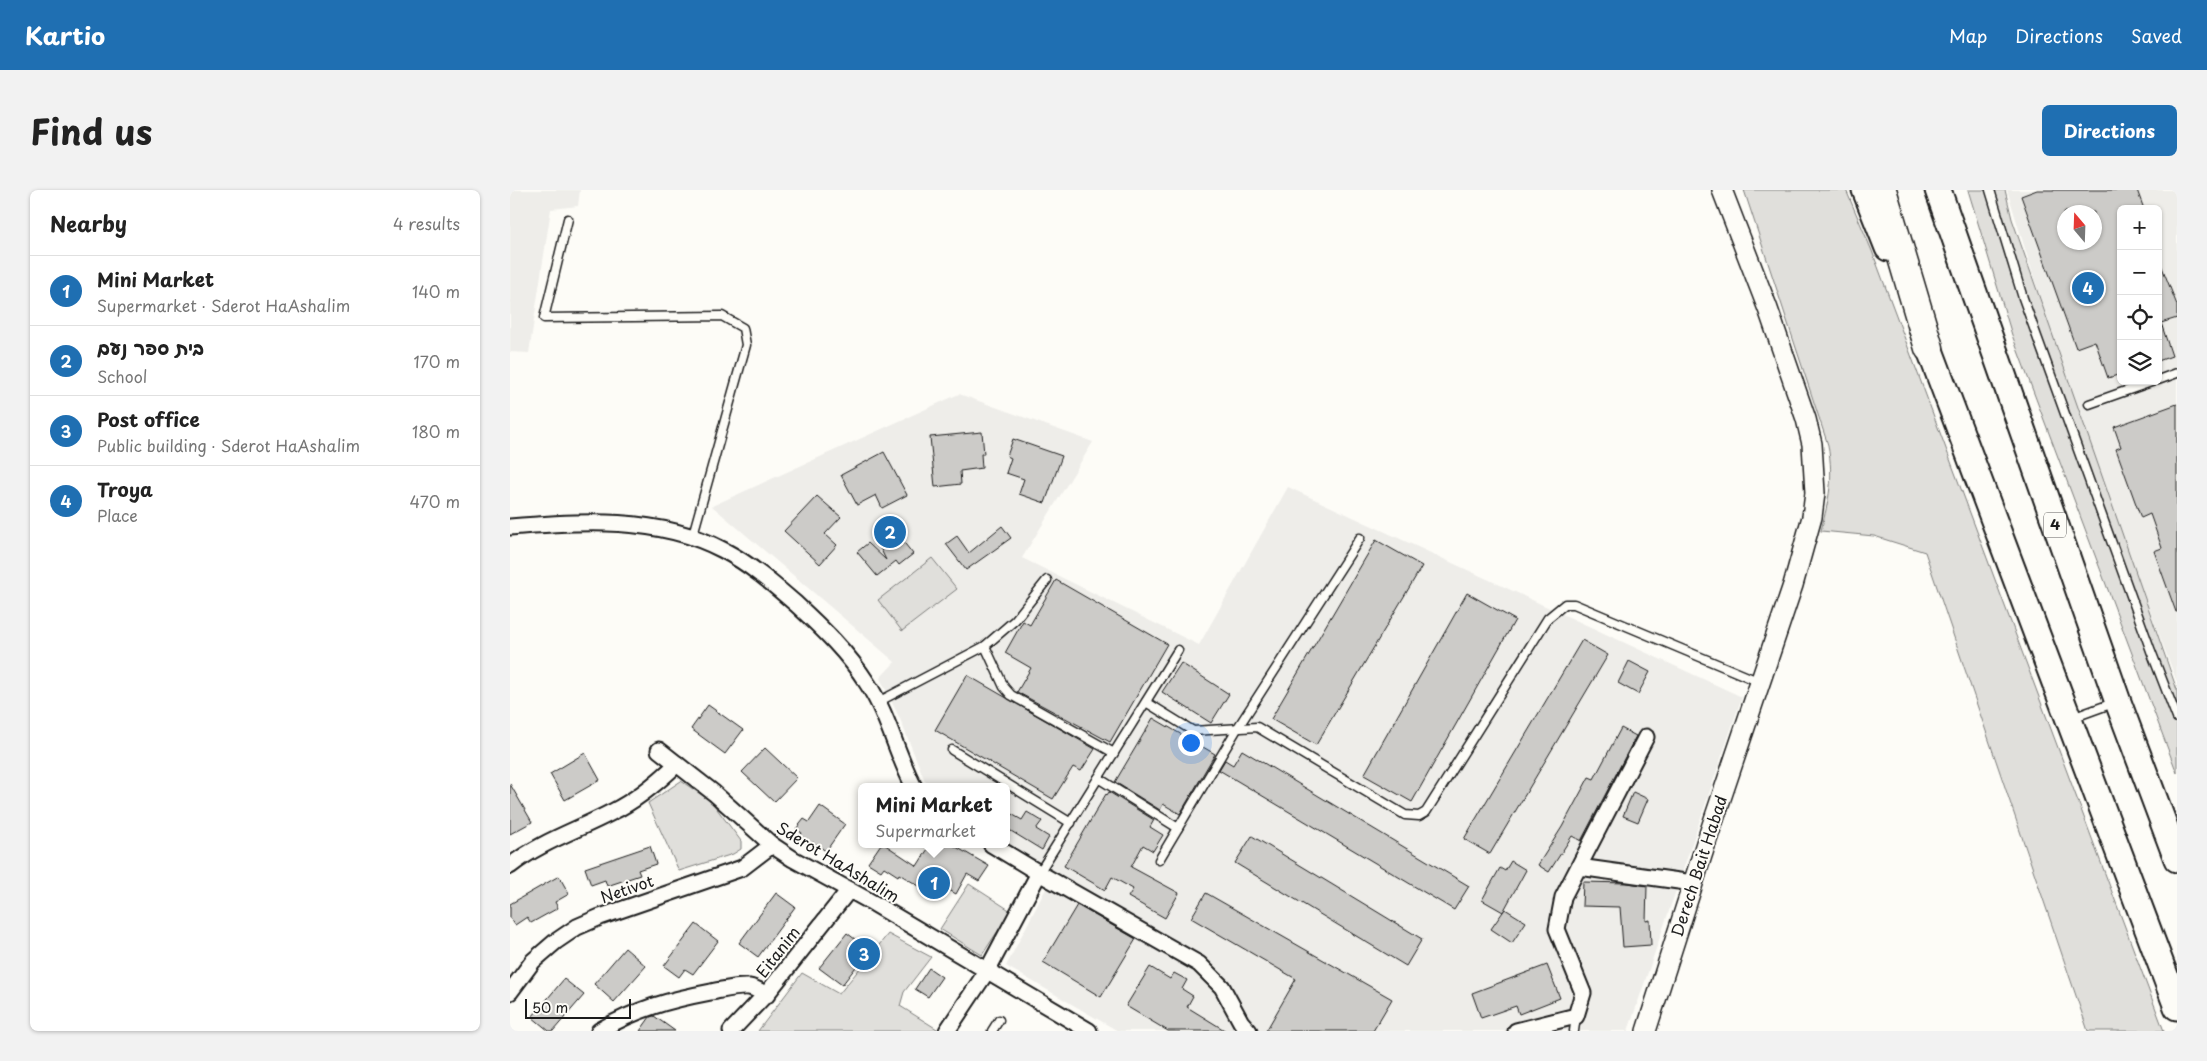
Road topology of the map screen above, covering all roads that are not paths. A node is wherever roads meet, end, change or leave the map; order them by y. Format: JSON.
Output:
{"nodes":[{"id":1,"x":1722,"y":190,"type":"edge"},
{"id":2,"x":1865,"y":190,"type":"edge"},
{"id":3,"x":1882,"y":190,"type":"edge"},
{"id":4,"x":1938,"y":190,"type":"edge"},
{"id":5,"x":1990,"y":190,"type":"edge"},
{"id":6,"x":568,"y":220,"type":"dead end"},
{"id":7,"x":1930,"y":348,"type":"junction"},
{"id":8,"x":2177,"y":373,"type":"edge"},
{"id":9,"x":2162,"y":379,"type":"edge"},
{"id":10,"x":2143,"y":385,"type":"edge"},
{"id":11,"x":2089,"y":404,"type":"dead end"},
{"id":12,"x":510,"y":527,"type":"edge"},
{"id":13,"x":692,"y":538,"type":"junction"},
{"id":14,"x":1360,"y":538,"type":"dead end"},
{"id":15,"x":1047,"y":580,"type":"dead end"},
{"id":16,"x":985,"y":646,"type":"junction"},
{"id":17,"x":1178,"y":650,"type":"dead end"},
{"id":18,"x":1760,"y":682,"type":"junction"},
{"id":19,"x":878,"y":702,"type":"junction"},
{"id":20,"x":1146,"y":702,"type":"junction"},
{"id":21,"x":2118,"y":702,"type":"junction"},
{"id":22,"x":2177,"y":718,"type":"edge"},
{"id":23,"x":2068,"y":719,"type":"junction"},
{"id":24,"x":1237,"y":728,"type":"junction"},
{"id":25,"x":1646,"y":736,"type":"dead end"},
{"id":26,"x":659,"y":750,"type":"dead end"},
{"id":27,"x":952,"y":750,"type":"dead end"},
{"id":28,"x":1114,"y":753,"type":"junction"},
{"id":29,"x":677,"y":764,"type":"junction"},
{"id":30,"x":1098,"y":778,"type":"junction"},
{"id":31,"x":912,"y":783,"type":"edge"},
{"id":32,"x":1005,"y":783,"type":"edge"},
{"id":33,"x":1010,"y":786,"type":"edge"},
{"id":34,"x":1070,"y":823,"type":"junction"},
{"id":35,"x":1178,"y":828,"type":"junction"},
{"id":36,"x":772,"y":845,"type":"junction"},
{"id":37,"x":998,"y":848,"type":"edge"},
{"id":38,"x":2177,"y":859,"type":"edge"},
{"id":39,"x":1159,"y":860,"type":"dead end"},
{"id":40,"x":510,"y":866,"type":"edge"},
{"id":41,"x":1579,"y":867,"type":"junction"},
{"id":42,"x":1039,"y":874,"type":"junction"},
{"id":43,"x":1693,"y":883,"type":"junction"},
{"id":44,"x":849,"y":890,"type":"junction"},
{"id":45,"x":987,"y":971,"type":"junction"},
{"id":46,"x":510,"y":992,"type":"edge"},
{"id":47,"x":767,"y":995,"type":"junction"},
{"id":48,"x":2177,"y":1007,"type":"edge"},
{"id":49,"x":999,"y":1020,"type":"dead end"},
{"id":50,"x":1575,"y":1024,"type":"edge"},
{"id":51,"x":950,"y":1030,"type":"edge"},
{"id":52,"x":599,"y":1031,"type":"edge"},
{"id":53,"x":731,"y":1031,"type":"edge"},
{"id":54,"x":992,"y":1031,"type":"edge"},
{"id":55,"x":1089,"y":1031,"type":"edge"},
{"id":56,"x":1249,"y":1031,"type":"edge"},
{"id":57,"x":1516,"y":1031,"type":"edge"},
{"id":58,"x":1646,"y":1031,"type":"edge"}],
"edges":[{"from":1,"to":18,"type":"street","name":"Derech Bait Habad"},
{"from":2,"to":7,"type":"highway"},
{"from":3,"to":7,"type":"highway"},
{"from":4,"to":21,"type":"highway","number":"4"},
{"from":5,"to":22,"type":"lane"},
{"from":6,"to":13,"type":"lane"},
{"from":7,"to":23,"type":"highway"},
{"from":8,"to":9,"type":"lane"},
{"from":10,"to":11,"type":"lane"},
{"from":12,"to":13,"type":"street"},
{"from":13,"to":19,"type":"street"},
{"from":14,"to":24,"type":"lane"},
{"from":15,"to":16,"type":"lane"},
{"from":16,"to":19,"type":"lane"},
{"from":16,"to":28,"type":"lane"},
{"from":17,"to":20,"type":"lane"},
{"from":18,"to":24,"type":"lane"},
{"from":18,"to":43,"type":"street","name":"Derech Bait Habad"},
{"from":19,"to":31,"type":"street"},
{"from":20,"to":24,"type":"lane"},
{"from":20,"to":28,"type":"lane"},
{"from":21,"to":23,"type":"lane"},
{"from":21,"to":38,"type":"highway","number":"4"},
{"from":23,"to":48,"type":"highway"},
{"from":24,"to":35,"type":"lane"},
{"from":25,"to":41,"type":"street"},
{"from":26,"to":29,"type":"street","name":"Sderot HaAshalim"},
{"from":27,"to":32,"type":"lane"},
{"from":28,"to":30,"type":"lane"},
{"from":29,"to":36,"type":"street","name":"Sderot HaAshalim"},
{"from":29,"to":40,"type":"street"},
{"from":30,"to":34,"type":"lane"},
{"from":30,"to":35,"type":"lane"},
{"from":33,"to":34,"type":"lane"},
{"from":34,"to":42,"type":"lane"},
{"from":35,"to":39,"type":"lane"},
{"from":36,"to":44,"type":"street","name":"Sderot HaAshalim"},
{"from":36,"to":46,"type":"street","name":"Netivot"},
{"from":37,"to":42,"type":"street"},
{"from":41,"to":43,"type":"street"},
{"from":41,"to":50,"type":"street"},
{"from":42,"to":45,"type":"street"},
{"from":42,"to":56,"type":"street"},
{"from":43,"to":58,"type":"street","name":"Derech Bait Habad"},
{"from":44,"to":45,"type":"street","name":"Sderot HaAshalim"},
{"from":44,"to":47,"type":"street","name":"Eitanim"},
{"from":45,"to":51,"type":"street"},
{"from":45,"to":55,"type":"street","name":"Sderot HaAshalim"},
{"from":47,"to":52,"type":"street"},
{"from":47,"to":53,"type":"street","name":"Eitanim"},
{"from":49,"to":54,"type":"lane"},
{"from":50,"to":57,"type":"street"}]}
